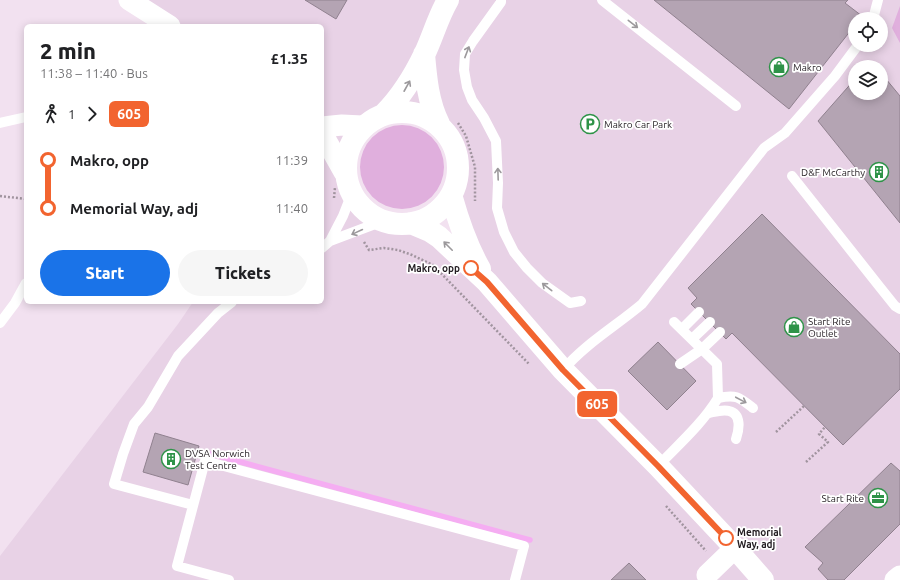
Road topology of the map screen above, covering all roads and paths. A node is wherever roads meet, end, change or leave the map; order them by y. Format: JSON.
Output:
{"nodes":[{"id":1,"x":129,"y":0,"type":"edge"},
{"id":2,"x":448,"y":0,"type":"edge"},
{"id":3,"x":500,"y":0,"type":"edge"},
{"id":4,"x":602,"y":0,"type":"edge"},
{"id":5,"x":878,"y":0,"type":"edge"},
{"id":6,"x":875,"y":12,"type":"edge"},
{"id":7,"x":167,"y":24,"type":"edge"},
{"id":8,"x":853,"y":52,"type":"edge"},
{"id":9,"x":424,"y":54,"type":"junction"},
{"id":10,"x":736,"y":106,"type":"dead end"},
{"id":11,"x":384,"y":114,"type":"junction"},
{"id":12,"x":24,"y":117,"type":"edge"},
{"id":13,"x":447,"y":121,"type":"junction"},
{"id":14,"x":0,"y":123,"type":"edge"},
{"id":15,"x":362,"y":126,"type":"junction"},
{"id":16,"x":324,"y":127,"type":"edge"},
{"id":17,"x":324,"y":138,"type":"edge"},
{"id":18,"x":338,"y":176,"type":"junction"},
{"id":19,"x":792,"y":176,"type":"dead end"},
{"id":20,"x":352,"y":193,"type":"junction"},
{"id":21,"x":0,"y":196,"type":"edge"},
{"id":22,"x":452,"y":198,"type":"junction"},
{"id":23,"x":24,"y":199,"type":"edge"},
{"id":24,"x":475,"y":204,"type":"dead end"},
{"id":25,"x":343,"y":216,"type":"junction"},
{"id":26,"x":383,"y":221,"type":"junction"},
{"id":27,"x":411,"y":224,"type":"junction"},
{"id":28,"x":358,"y":231,"type":"junction"},
{"id":29,"x":439,"y":237,"type":"junction"},
{"id":30,"x":326,"y":244,"type":"edge"},
{"id":31,"x":425,"y":261,"type":"junction"},
{"id":32,"x":487,"y":282,"type":"junction"},
{"id":33,"x":24,"y":287,"type":"edge"},
{"id":34,"x":581,"y":301,"type":"dead end"},
{"id":35,"x":229,"y":304,"type":"edge"},
{"id":36,"x":900,"y":309,"type":"edge"},
{"id":37,"x":699,"y":312,"type":"dead end"},
{"id":38,"x":674,"y":322,"type":"dead end"},
{"id":39,"x":710,"y":322,"type":"dead end"},
{"id":40,"x":0,"y":323,"type":"edge"},
{"id":41,"x":682,"y":330,"type":"junction"},
{"id":42,"x":720,"y":332,"type":"dead end"},
{"id":43,"x":692,"y":339,"type":"junction"},
{"id":44,"x":702,"y":349,"type":"junction"},
{"id":45,"x":680,"y":364,"type":"dead end"},
{"id":46,"x":532,"y":366,"type":"dead end"},
{"id":47,"x":563,"y":370,"type":"junction"},
{"id":48,"x":718,"y":398,"type":"junction"},
{"id":49,"x":804,"y":406,"type":"dead end"},
{"id":50,"x":753,"y":408,"type":"dead end"},
{"id":51,"x":709,"y":413,"type":"junction"},
{"id":52,"x":825,"y":427,"type":"dead end"},
{"id":53,"x":776,"y":432,"type":"dead end"},
{"id":54,"x":736,"y":439,"type":"dead end"},
{"id":55,"x":806,"y":462,"type":"dead end"},
{"id":56,"x":658,"y":466,"type":"junction"},
{"id":57,"x":662,"y":502,"type":"dead end"},
{"id":58,"x":193,"y":505,"type":"junction"},
{"id":59,"x":735,"y":548,"type":"junction"},
{"id":60,"x":713,"y":570,"type":"joint"},
{"id":61,"x":900,"y":576,"type":"edge"},
{"id":62,"x":230,"y":580,"type":"edge"},
{"id":63,"x":515,"y":580,"type":"edge"},
{"id":64,"x":763,"y":580,"type":"edge"},
{"id":65,"x":896,"y":580,"type":"edge"}],
"edges":[{"from":1,"to":7,"type":"street"},
{"from":2,"to":9,"type":"street"},
{"from":34,"to":3,"type":"lane","one_way":true},
{"from":4,"to":10,"type":"lane","one_way":true},
{"from":5,"to":6,"type":"lane"},
{"from":8,"to":47,"type":"lane"},
{"from":11,"to":9,"type":"street","one_way":true},
{"from":9,"to":13,"type":"street"},
{"from":11,"to":13,"type":"street"},
{"from":11,"to":15,"type":"street"},
{"from":12,"to":14,"type":"lane"},
{"from":13,"to":22,"type":"street"},
{"from":13,"to":24,"type":"path"},
{"from":15,"to":16,"type":"street"},
{"from":15,"to":18,"type":"street"},
{"from":17,"to":18,"type":"street"},
{"from":18,"to":20,"type":"street"},
{"from":18,"to":25,"type":"path"},
{"from":19,"to":36,"type":"lane"},
{"from":20,"to":25,"type":"lane"},
{"from":20,"to":26,"type":"street"},
{"from":21,"to":23,"type":"path"},
{"from":22,"to":27,"type":"street"},
{"from":22,"to":32,"type":"street"},
{"from":25,"to":30,"type":"lane"},
{"from":26,"to":27,"type":"street"},
{"from":26,"to":28,"type":"lane"},
{"from":27,"to":29,"type":"street"},
{"from":28,"to":30,"type":"lane","one_way":true},
{"from":28,"to":31,"type":"path"},
{"from":29,"to":31,"type":"path"},
{"from":32,"to":29,"type":"street","one_way":true},
{"from":31,"to":46,"type":"path"},
{"from":32,"to":47,"type":"street"},
{"from":33,"to":40,"type":"lane"},
{"from":35,"to":58,"type":"lane"},
{"from":37,"to":41,"type":"lane"},
{"from":38,"to":41,"type":"lane"},
{"from":39,"to":43,"type":"lane"},
{"from":41,"to":43,"type":"lane"},
{"from":42,"to":44,"type":"lane"},
{"from":43,"to":44,"type":"lane"},
{"from":44,"to":45,"type":"lane"},
{"from":44,"to":48,"type":"lane"},
{"from":47,"to":56,"type":"street"},
{"from":48,"to":50,"type":"lane","one_way":true},
{"from":48,"to":51,"type":"lane"},
{"from":49,"to":53,"type":"path"},
{"from":51,"to":54,"type":"lane"},
{"from":51,"to":56,"type":"lane"},
{"from":52,"to":55,"type":"path"},
{"from":56,"to":59,"type":"street"},
{"from":57,"to":60,"type":"path"},
{"from":58,"to":62,"type":"lane"},
{"from":58,"to":63,"type":"lane"},
{"from":59,"to":60,"type":"street"},
{"from":59,"to":64,"type":"street"},
{"from":61,"to":65,"type":"street"}]}
